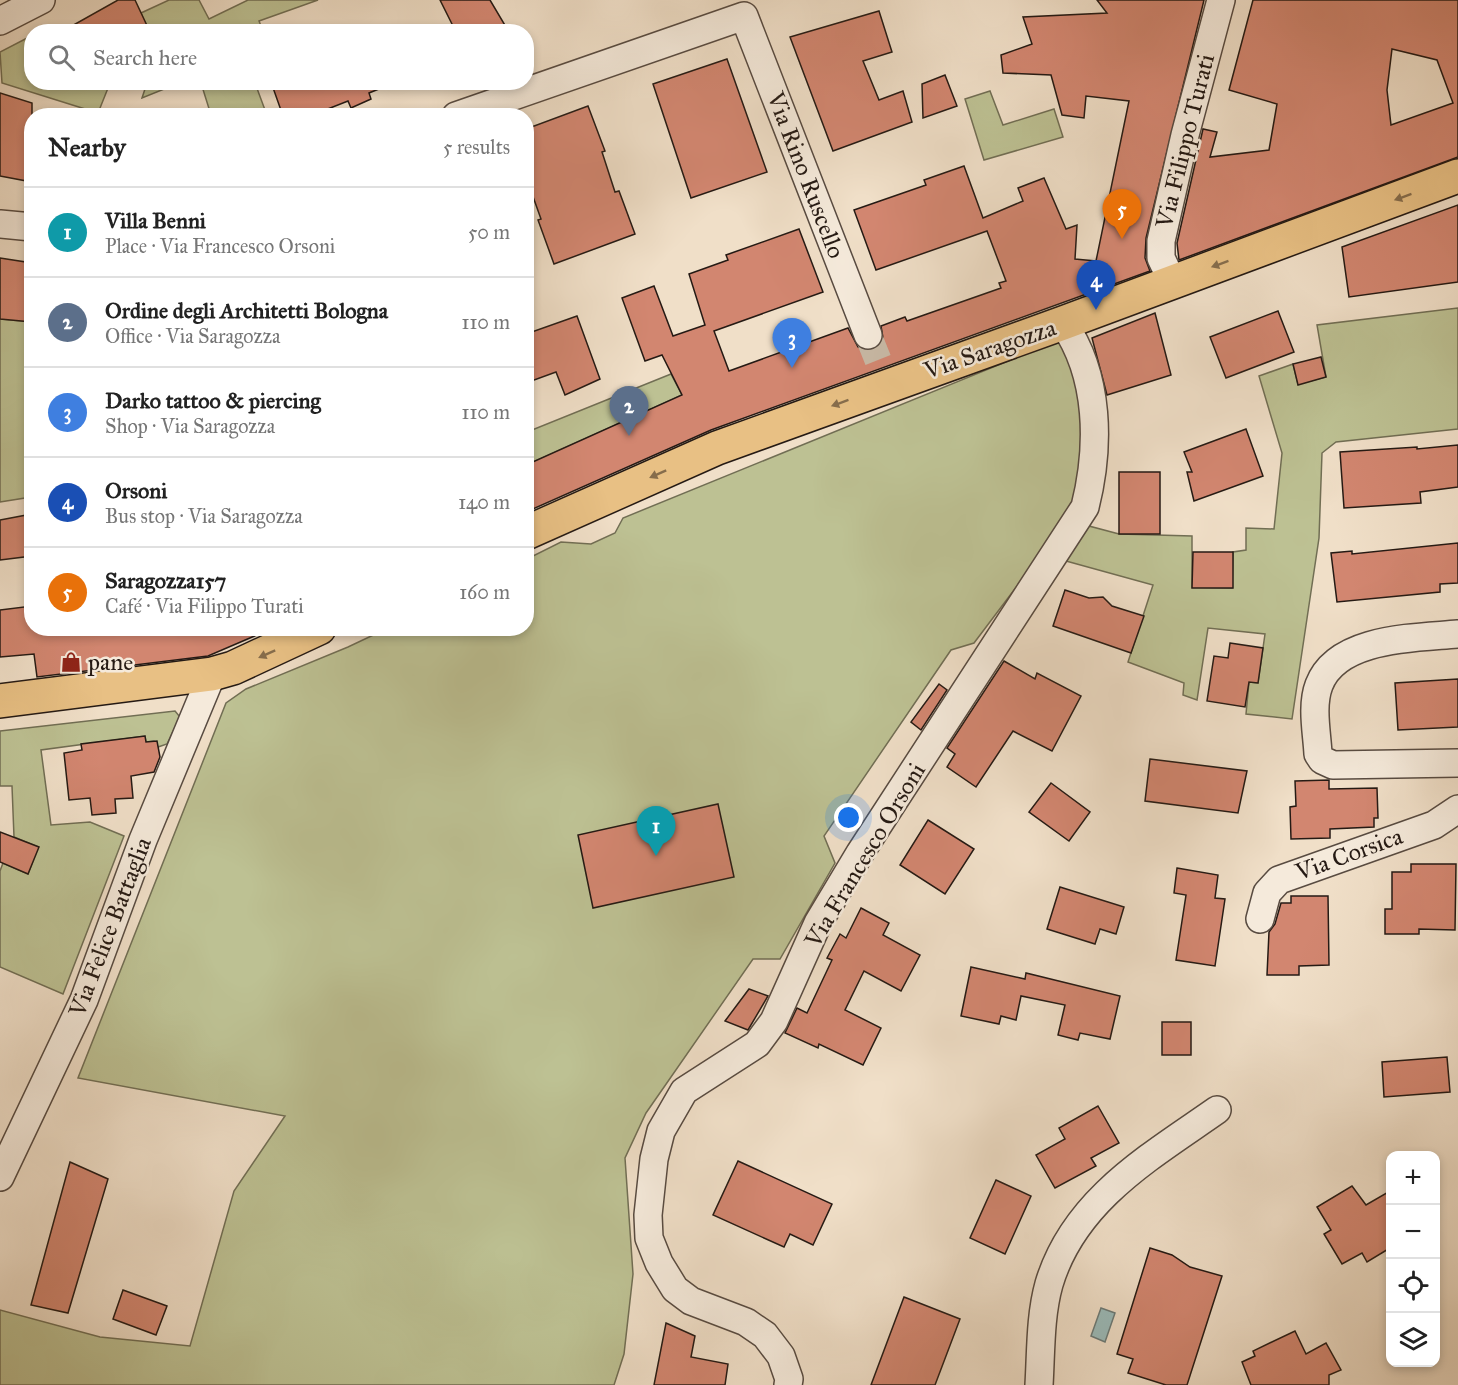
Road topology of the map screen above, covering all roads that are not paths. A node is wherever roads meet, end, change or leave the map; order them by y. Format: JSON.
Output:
{"nodes":[{"id":1,"x":41,"y":0,"type":"edge"},
{"id":2,"x":1221,"y":0,"type":"edge"},
{"id":3,"x":0,"y":21,"type":"edge"},
{"id":4,"x":534,"y":89,"type":"edge"},
{"id":5,"x":531,"y":90,"type":"edge"},
{"id":6,"x":479,"y":108,"type":"edge"},
{"id":7,"x":1458,"y":176,"type":"edge"},
{"id":8,"x":0,"y":224,"type":"edge"},
{"id":9,"x":24,"y":226,"type":"edge"},
{"id":10,"x":1172,"y":281,"type":"junction"},
{"id":11,"x":1063,"y":323,"type":"junction"},
{"id":12,"x":868,"y":335,"type":"tunnel mouth"},
{"id":13,"x":534,"y":529,"type":"edge"},
{"id":14,"x":1458,"y":634,"type":"edge"},
{"id":15,"x":302,"y":636,"type":"edge"},
{"id":16,"x":212,"y":674,"type":"junction"},
{"id":17,"x":0,"y":701,"type":"edge"},
{"id":18,"x":1458,"y":763,"type":"edge"},
{"id":19,"x":1458,"y":809,"type":"edge"},
{"id":20,"x":1260,"y":920,"type":"dead end"},
{"id":21,"x":1217,"y":1110,"type":"dead end"},
{"id":22,"x":0,"y":1177,"type":"edge"},
{"id":23,"x":788,"y":1385,"type":"edge"},
{"id":24,"x":1039,"y":1385,"type":"edge"}],
"edges":[{"from":1,"to":3,"type":"street"},
{"from":2,"to":10,"type":"street","name":"Via Filippo Turati"},
{"from":4,"to":12,"type":"street","name":"Via Rino Ruscello"},
{"from":5,"to":6,"type":"street","name":"Via Rino Ruscello"},
{"from":7,"to":10,"type":"main road","name":"Via Saragozza","one_way":true},
{"from":8,"to":9,"type":"street"},
{"from":10,"to":11,"type":"main road","name":"Via Saragozza"},
{"from":11,"to":13,"type":"main road","name":"Via Saragozza","one_way":true},
{"from":11,"to":23,"type":"street","name":"Via Francesco Orsoni"},
{"from":14,"to":18,"type":"street"},
{"from":15,"to":16,"type":"main road","one_way":true},
{"from":16,"to":17,"type":"main road"},
{"from":16,"to":22,"type":"street","name":"Via Felice Battaglia"},
{"from":19,"to":20,"type":"street","name":"Via Corsica"},
{"from":21,"to":24,"type":"street"}]}
